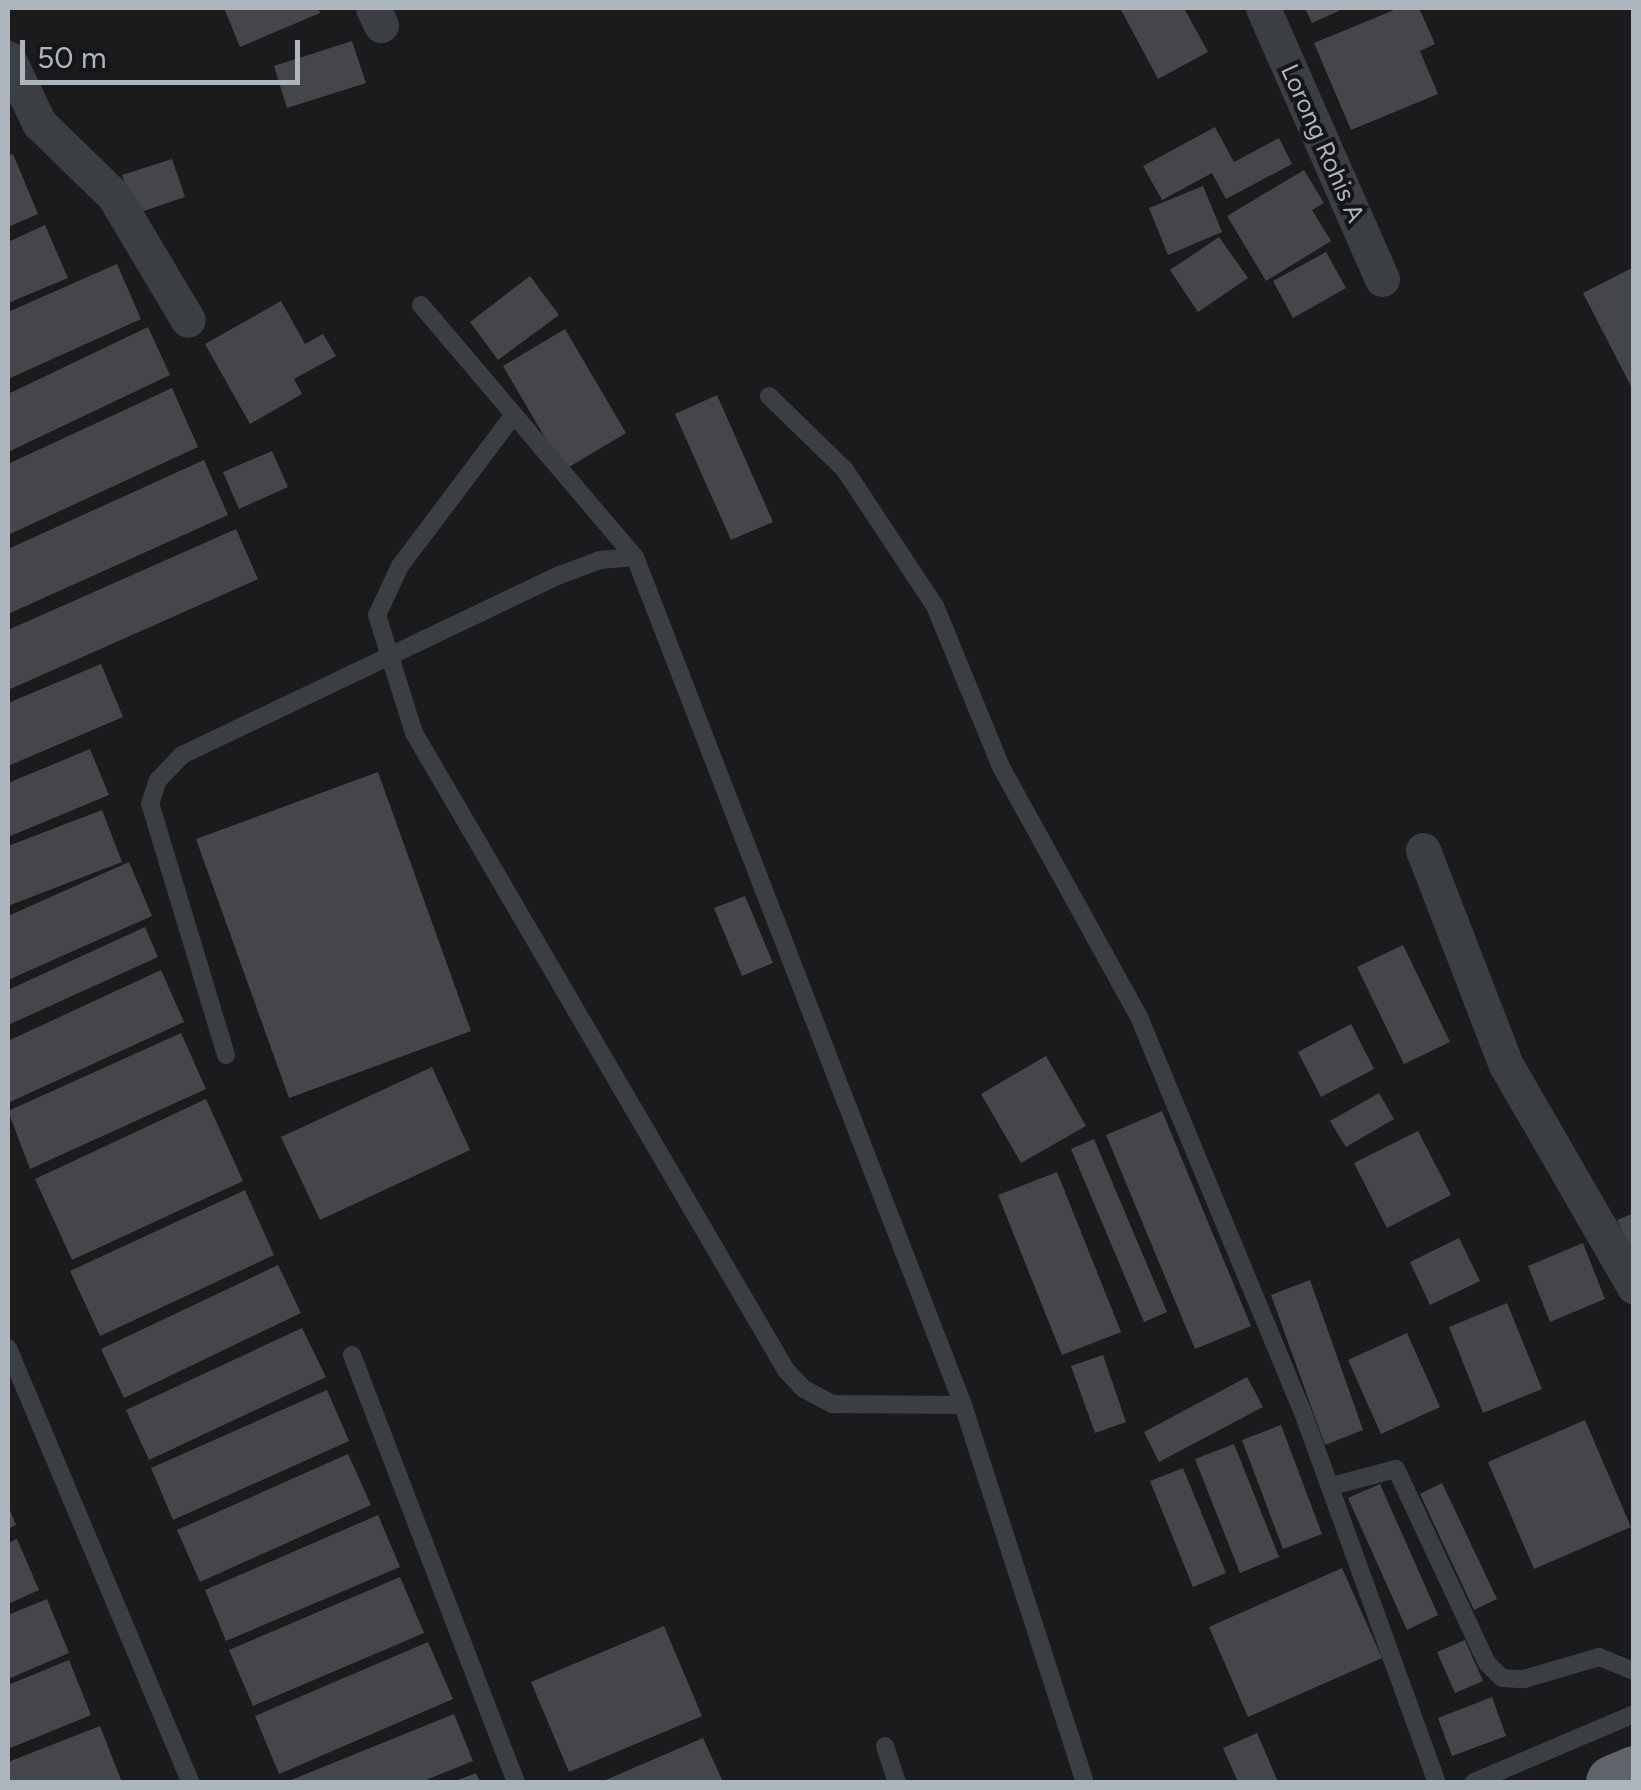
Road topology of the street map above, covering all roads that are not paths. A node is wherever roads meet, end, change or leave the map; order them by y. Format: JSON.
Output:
{"nodes":[{"id":1,"x":1264,"y":8,"type":"edge"},
{"id":2,"x":8,"y":58,"type":"edge"},
{"id":3,"x":1382,"y":279,"type":"dead end"},
{"id":4,"x":421,"y":305,"type":"dead end"},
{"id":5,"x":188,"y":320,"type":"dead end"},
{"id":6,"x":769,"y":396,"type":"dead end"},
{"id":7,"x":513,"y":416,"type":"junction"},
{"id":8,"x":635,"y":557,"type":"junction"},
{"id":9,"x":388,"y":656,"type":"junction"},
{"id":10,"x":1423,"y":850,"type":"dead end"},
{"id":11,"x":226,"y":1056,"type":"dead end"},
{"id":12,"x":1634,"y":1287,"type":"edge"},
{"id":13,"x":8,"y":1348,"type":"edge"},
{"id":14,"x":352,"y":1355,"type":"dead end"},
{"id":15,"x":964,"y":1405,"type":"junction"},
{"id":16,"x":1332,"y":1486,"type":"junction"},
{"id":17,"x":1634,"y":1671,"type":"edge"},
{"id":18,"x":1634,"y":1714,"type":"edge"},
{"id":19,"x":886,"y":1746,"type":"dead end"},
{"id":20,"x":1634,"y":1774,"type":"edge"},
{"id":21,"x":190,"y":1782,"type":"edge"},
{"id":22,"x":516,"y":1782,"type":"edge"},
{"id":23,"x":896,"y":1782,"type":"edge"},
{"id":24,"x":1085,"y":1782,"type":"edge"},
{"id":25,"x":1437,"y":1782,"type":"edge"},
{"id":26,"x":1474,"y":1782,"type":"edge"},
{"id":27,"x":1614,"y":1782,"type":"edge"}],
"edges":[{"from":1,"to":3,"type":"street","name":"Lorong Rohis A"},
{"from":2,"to":5,"type":"street"},
{"from":4,"to":7,"type":"lane"},
{"from":6,"to":16,"type":"lane"},
{"from":7,"to":8,"type":"lane"},
{"from":7,"to":9,"type":"lane"},
{"from":8,"to":9,"type":"lane"},
{"from":8,"to":15,"type":"lane"},
{"from":9,"to":11,"type":"lane"},
{"from":9,"to":15,"type":"lane"},
{"from":10,"to":12,"type":"street"},
{"from":13,"to":21,"type":"lane"},
{"from":14,"to":22,"type":"lane"},
{"from":15,"to":24,"type":"lane"},
{"from":16,"to":17,"type":"lane"},
{"from":16,"to":25,"type":"lane"},
{"from":18,"to":26,"type":"lane"},
{"from":19,"to":23,"type":"lane"},
{"from":20,"to":27,"type":"highway"}]}
